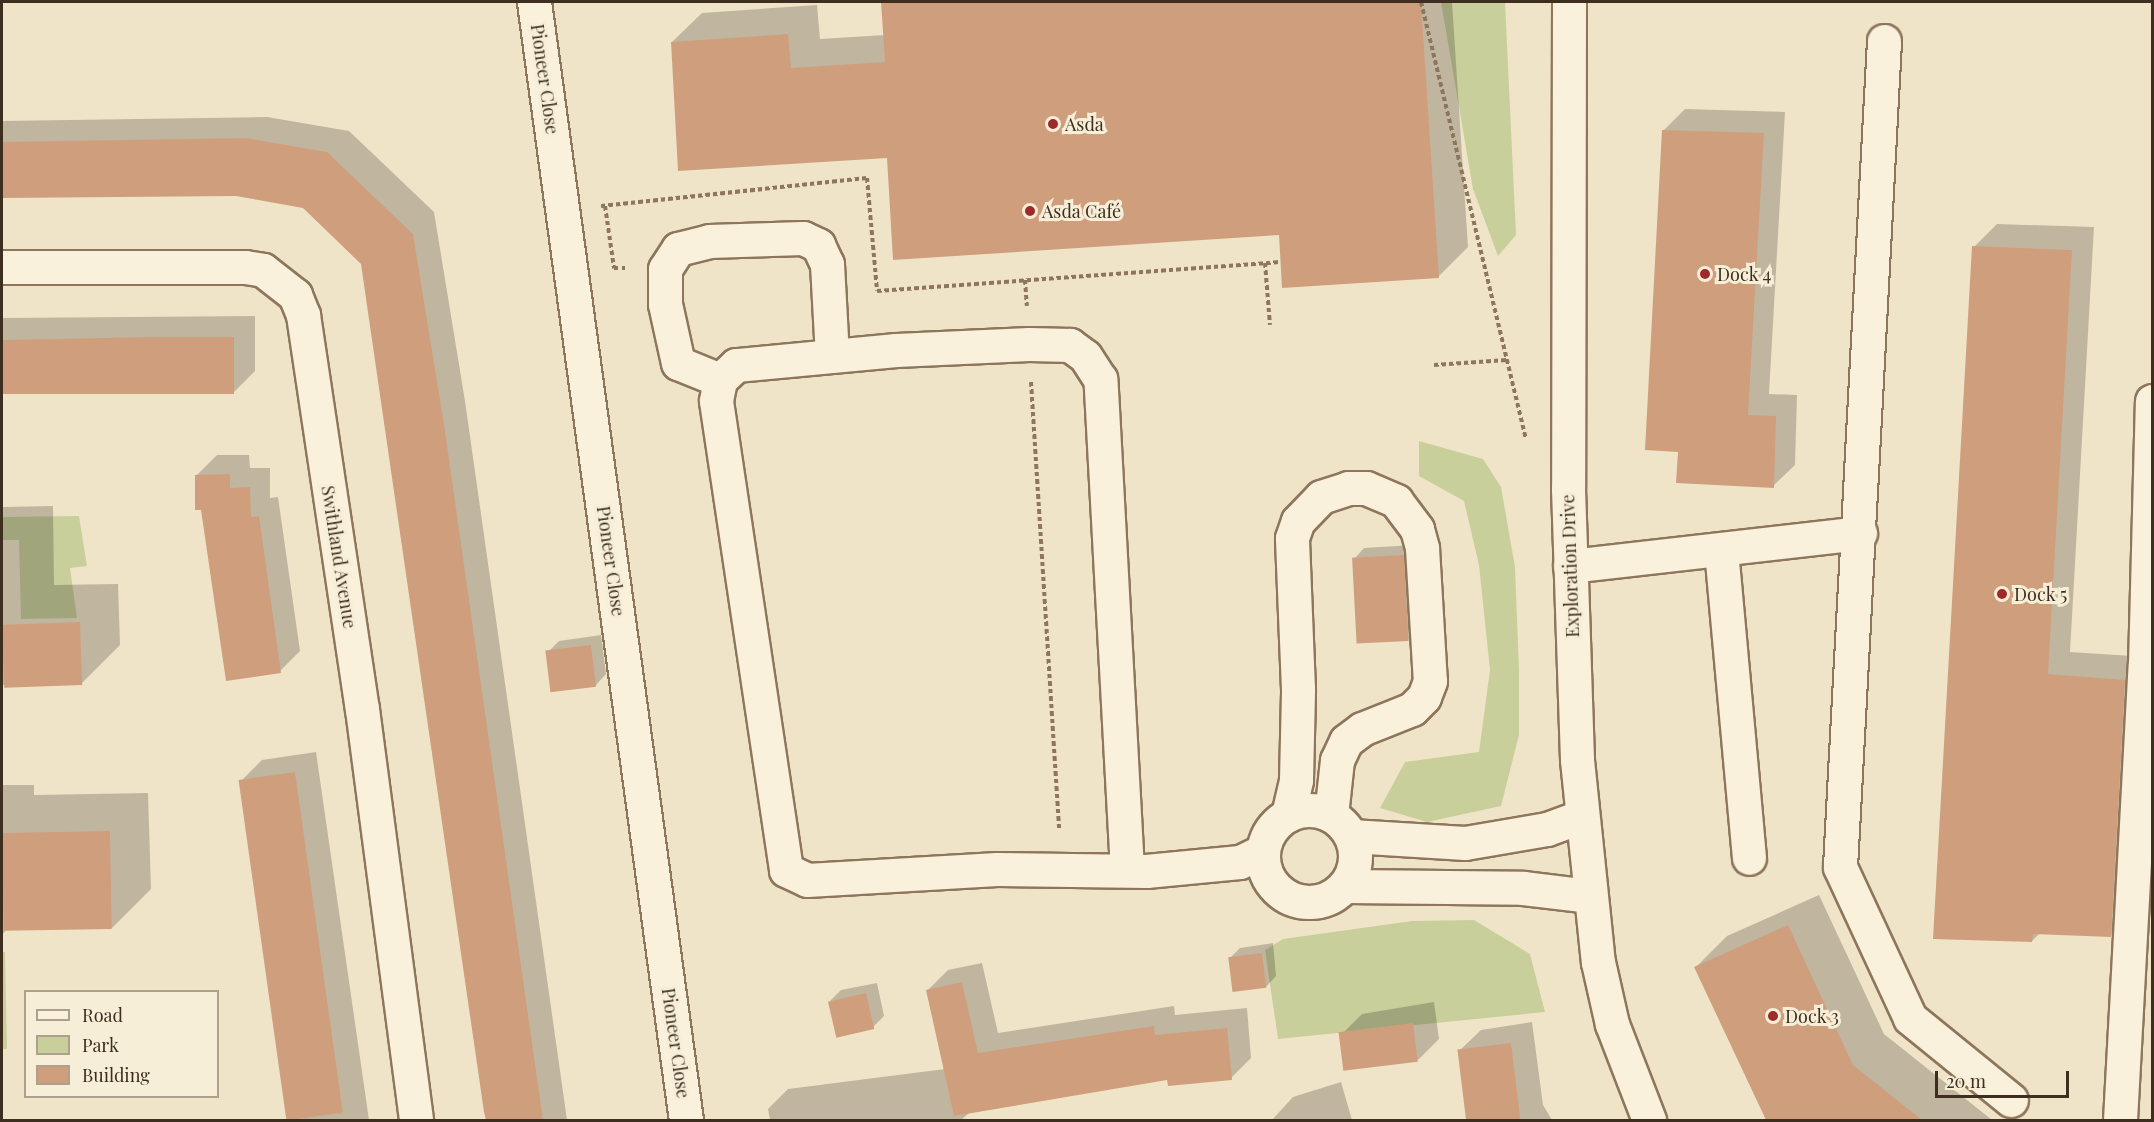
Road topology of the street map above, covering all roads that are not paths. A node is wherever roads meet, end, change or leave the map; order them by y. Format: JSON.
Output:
{"nodes":[{"id":1,"x":534,"y":2,"type":"edge"},
{"id":2,"x":1569,"y":2,"type":"edge"},
{"id":3,"x":1884,"y":41,"type":"dead end"},
{"id":4,"x":2,"y":267,"type":"edge"},
{"id":5,"x":832,"y":356,"type":"junction"},
{"id":6,"x":720,"y":380,"type":"junction"},
{"id":7,"x":2152,"y":401,"type":"edge"},
{"id":8,"x":1860,"y":532,"type":"junction"},
{"id":9,"x":1721,"y":550,"type":"junction"},
{"id":10,"x":1570,"y":566,"type":"junction"},
{"id":11,"x":1288,"y":816,"type":"junction"},
{"id":12,"x":1582,"y":816,"type":"junction"},
{"id":13,"x":1341,"y":825,"type":"junction"},
{"id":14,"x":1263,"y":851,"type":"junction"},
{"id":15,"x":1749,"y":858,"type":"dead end"},
{"id":16,"x":1127,"y":870,"type":"junction"},
{"id":17,"x":1345,"y":886,"type":"junction"},
{"id":18,"x":1589,"y":896,"type":"junction"},
{"id":19,"x":2011,"y":1100,"type":"dead end"},
{"id":20,"x":416,"y":1120,"type":"edge"},
{"id":21,"x":686,"y":1120,"type":"edge"},
{"id":22,"x":1649,"y":1120,"type":"edge"},
{"id":23,"x":2120,"y":1120,"type":"edge"}],
"edges":[{"from":1,"to":21,"type":"street","name":"Pioneer Close"},
{"from":2,"to":10,"type":"street","name":"Exploration Drive"},
{"from":3,"to":8,"type":"street"},
{"from":4,"to":20,"type":"street","name":"Swithland Avenue"},
{"from":5,"to":6,"type":"street"},
{"from":5,"to":6,"type":"street"},
{"from":5,"to":16,"type":"street"},
{"from":6,"to":16,"type":"street"},
{"from":7,"to":23,"type":"street"},
{"from":8,"to":9,"type":"street"},
{"from":8,"to":19,"type":"street"},
{"from":9,"to":10,"type":"street"},
{"from":9,"to":15,"type":"street"},
{"from":10,"to":12,"type":"street","name":"Exploration Drive"},
{"from":11,"to":13,"type":"street"},
{"from":11,"to":13,"type":"street"},
{"from":11,"to":14,"type":"street"},
{"from":12,"to":13,"type":"street"},
{"from":12,"to":18,"type":"street","name":"Exploration Drive"},
{"from":13,"to":17,"type":"street"},
{"from":14,"to":16,"type":"street"},
{"from":14,"to":17,"type":"street"},
{"from":17,"to":18,"type":"street"},
{"from":18,"to":22,"type":"street","name":"Exploration Drive"}]}
